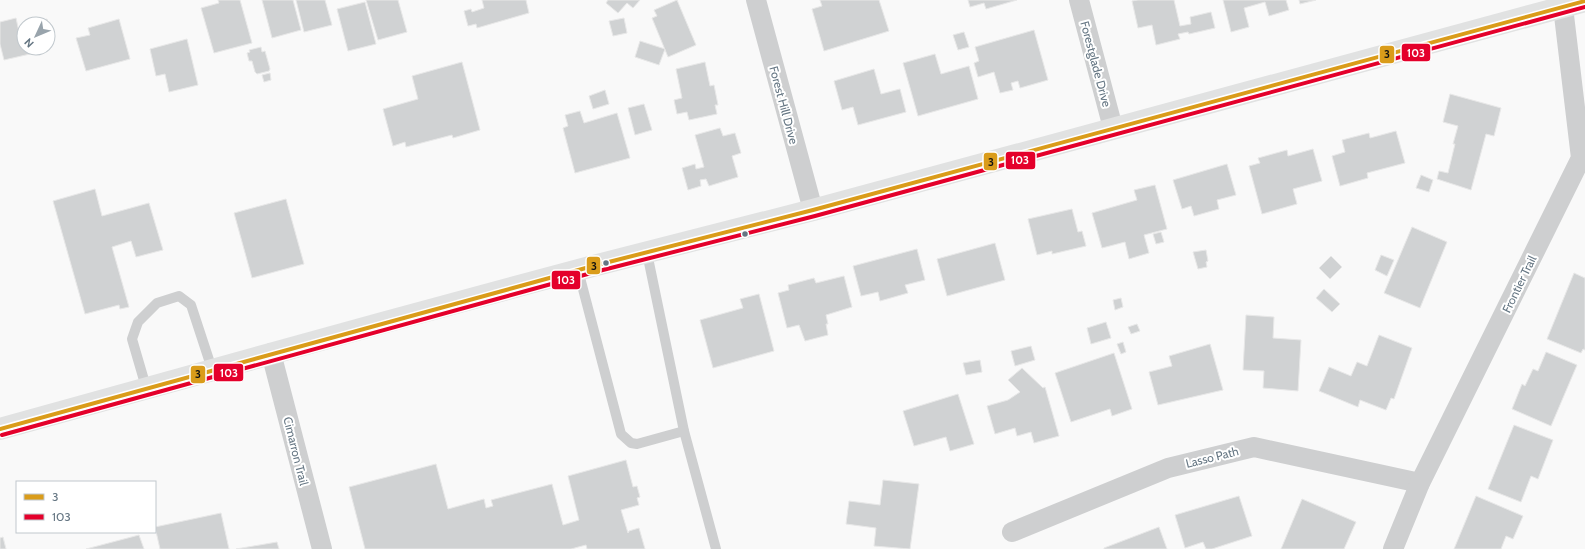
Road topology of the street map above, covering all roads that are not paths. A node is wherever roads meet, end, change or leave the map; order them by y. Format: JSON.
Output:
{"nodes":[{"id":1,"x":756,"y":0,"type":"edge"},
{"id":2,"x":1079,"y":0,"type":"edge"},
{"id":3,"x":1585,"y":1,"type":"edge"},
{"id":4,"x":1563,"y":7,"type":"junction"},
{"id":5,"x":1114,"y":128,"type":"junction"},
{"id":6,"x":813,"y":210,"type":"junction"},
{"id":7,"x":647,"y":253,"type":"junction"},
{"id":8,"x":578,"y":270,"type":"junction"},
{"id":9,"x":271,"y":353,"type":"junction"},
{"id":10,"x":212,"y":369,"type":"junction"},
{"id":11,"x":146,"y":387,"type":"junction"},
{"id":12,"x":0,"y":429,"type":"edge"},
{"id":13,"x":684,"y":431,"type":"junction"},
{"id":14,"x":1420,"y":484,"type":"junction"},
{"id":15,"x":1012,"y":532,"type":"dead end"},
{"id":16,"x":322,"y":549,"type":"edge"},
{"id":17,"x":716,"y":549,"type":"edge"},
{"id":18,"x":1393,"y":549,"type":"edge"}],
"edges":[{"from":1,"to":6,"type":"street","name":"Forest Hill Drive"},
{"from":2,"to":5,"type":"street","name":"Forestglade Drive"},
{"from":3,"to":4,"type":"main road"},
{"from":4,"to":5,"type":"main road"},
{"from":4,"to":14,"type":"street","name":"Frontier Trail"},
{"from":5,"to":6,"type":"main road"},
{"from":6,"to":7,"type":"main road"},
{"from":7,"to":8,"type":"main road"},
{"from":7,"to":13,"type":"lane"},
{"from":8,"to":9,"type":"main road"},
{"from":8,"to":13,"type":"lane"},
{"from":9,"to":10,"type":"main road"},
{"from":9,"to":16,"type":"street","name":"Cimarron Trail"},
{"from":10,"to":11,"type":"main road"},
{"from":10,"to":11,"type":"lane"},
{"from":11,"to":12,"type":"main road"},
{"from":13,"to":17,"type":"lane"},
{"from":14,"to":15,"type":"street","name":"Lasso Path"},
{"from":14,"to":18,"type":"street","name":"Frontier Trail"}]}
